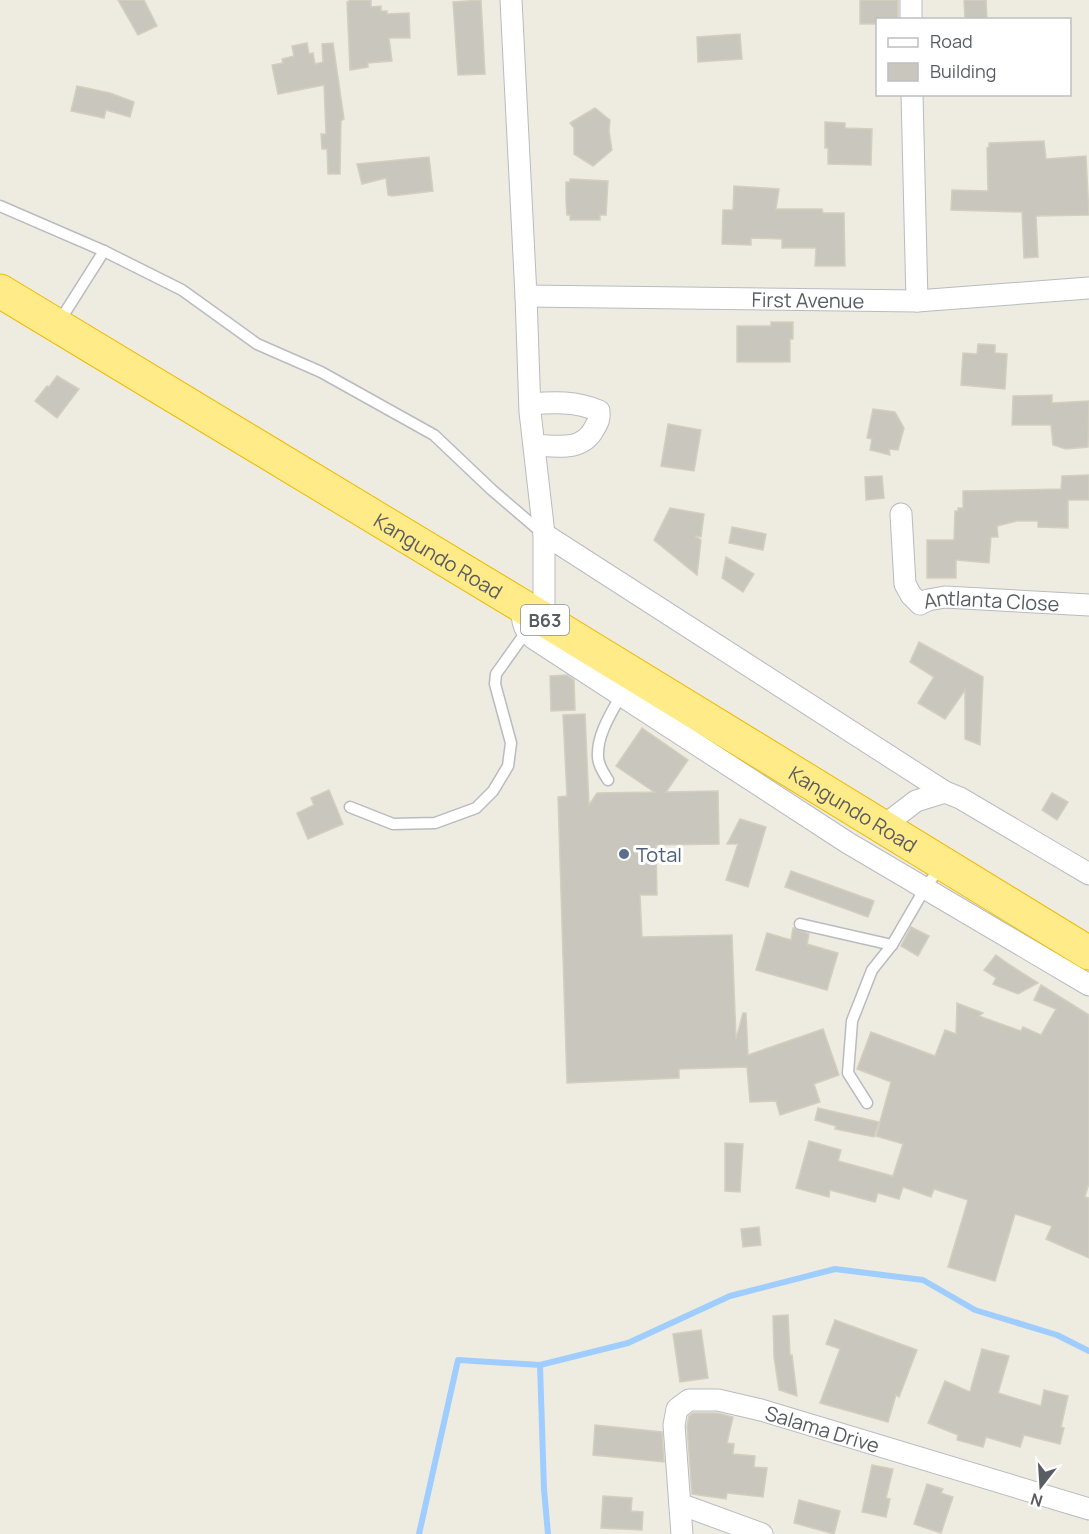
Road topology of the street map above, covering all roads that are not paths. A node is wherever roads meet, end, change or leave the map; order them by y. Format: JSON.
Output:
{"nodes":[{"id":1,"x":510,"y":0,"type":"edge"},
{"id":2,"x":911,"y":0,"type":"edge"},
{"id":3,"x":912,"y":18,"type":"edge"},
{"id":4,"x":912,"y":96,"type":"edge"},
{"id":5,"x":0,"y":206,"type":"edge"},
{"id":6,"x":104,"y":251,"type":"junction"},
{"id":7,"x":1089,"y":288,"type":"edge"},
{"id":8,"x":0,"y":291,"type":"edge"},
{"id":9,"x":526,"y":296,"type":"junction"},
{"id":10,"x":916,"y":301,"type":"junction"},
{"id":11,"x":57,"y":325,"type":"junction"},
{"id":12,"x":530,"y":404,"type":"junction"},
{"id":13,"x":534,"y":445,"type":"junction"},
{"id":14,"x":901,"y":514,"type":"dead end"},
{"id":15,"x":544,"y":534,"type":"junction"},
{"id":16,"x":1089,"y":606,"type":"edge"},
{"id":17,"x":531,"y":619,"type":"junction"},
{"id":18,"x":621,"y":695,"type":"junction"},
{"id":19,"x":608,"y":780,"type":"dead end"},
{"id":20,"x":945,"y":792,"type":"junction"},
{"id":21,"x":350,"y":807,"type":"dead end"},
{"id":22,"x":882,"y":827,"type":"junction"},
{"id":23,"x":1089,"y":874,"type":"edge"},
{"id":24,"x":933,"y":877,"type":"junction"},
{"id":25,"x":800,"y":924,"type":"dead end"},
{"id":26,"x":892,"y":945,"type":"junction"},
{"id":27,"x":1089,"y":953,"type":"edge"},
{"id":28,"x":1089,"y":986,"type":"edge"},
{"id":29,"x":867,"y":1103,"type":"dead end"},
{"id":30,"x":680,"y":1504,"type":"junction"},
{"id":31,"x":1089,"y":1509,"type":"edge"},
{"id":32,"x":682,"y":1534,"type":"edge"},
{"id":33,"x":762,"y":1534,"type":"edge"}],
"edges":[{"from":1,"to":9,"type":"street"},
{"from":2,"to":3,"type":"street"},
{"from":4,"to":10,"type":"street"},
{"from":5,"to":6,"type":"lane"},
{"from":6,"to":11,"type":"lane"},
{"from":6,"to":15,"type":"lane"},
{"from":7,"to":10,"type":"street","name":"First Avenue"},
{"from":8,"to":11,"type":"highway","name":"Kangundo Road","number":"B63"},
{"from":9,"to":10,"type":"street","name":"First Avenue"},
{"from":9,"to":12,"type":"street"},
{"from":11,"to":17,"type":"highway","name":"Kangundo Road","number":"B63"},
{"from":12,"to":13,"type":"street"},
{"from":12,"to":13,"type":"street"},
{"from":13,"to":15,"type":"street"},
{"from":14,"to":16,"type":"street","name":"Antlanta Close"},
{"from":15,"to":17,"type":"street"},
{"from":15,"to":20,"type":"street"},
{"from":17,"to":18,"type":"street"},
{"from":17,"to":21,"type":"lane"},
{"from":17,"to":22,"type":"highway","name":"Kangundo Road","number":"B63"},
{"from":18,"to":19,"type":"lane"},
{"from":18,"to":24,"type":"street"},
{"from":20,"to":22,"type":"street"},
{"from":20,"to":23,"type":"street"},
{"from":22,"to":24,"type":"highway","name":"Kangundo Road","number":"B63"},
{"from":24,"to":26,"type":"lane"},
{"from":24,"to":27,"type":"highway","name":"Kangundo Road","number":"B63"},
{"from":24,"to":28,"type":"street"},
{"from":25,"to":26,"type":"lane"},
{"from":26,"to":29,"type":"lane"},
{"from":30,"to":31,"type":"street","name":"Salama Drive"},
{"from":30,"to":32,"type":"street","name":"Salama Drive"},
{"from":30,"to":33,"type":"street"}]}
